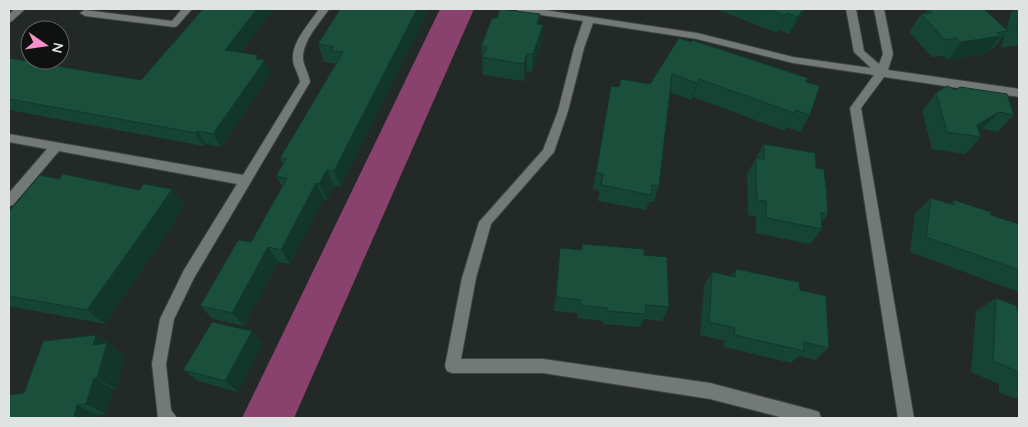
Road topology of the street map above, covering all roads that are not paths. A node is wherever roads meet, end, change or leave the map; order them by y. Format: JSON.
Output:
{"nodes":[{"id":1,"x":20,"y":9,"type":"edge"},
{"id":2,"x":187,"y":9,"type":"edge"},
{"id":3,"x":324,"y":9,"type":"edge"},
{"id":4,"x":520,"y":9,"type":"edge"},
{"id":5,"x":851,"y":9,"type":"edge"},
{"id":6,"x":879,"y":9,"type":"edge"},
{"id":7,"x":87,"y":11,"type":"edge"},
{"id":8,"x":9,"y":19,"type":"edge"},
{"id":9,"x":589,"y":19,"type":"junction"},
{"id":10,"x":882,"y":72,"type":"junction"},
{"id":11,"x":1019,"y":92,"type":"edge"},
{"id":12,"x":9,"y":138,"type":"edge"},
{"id":13,"x":57,"y":146,"type":"junction"},
{"id":14,"x":244,"y":180,"type":"junction"},
{"id":15,"x":9,"y":201,"type":"edge"},
{"id":16,"x":169,"y":418,"type":"edge"},
{"id":17,"x":813,"y":418,"type":"edge"},
{"id":18,"x":906,"y":418,"type":"edge"}],
"edges":[{"from":1,"to":8,"type":"lane"},
{"from":2,"to":7,"type":"lane"},
{"from":3,"to":14,"type":"lane"},
{"from":4,"to":9,"type":"lane"},
{"from":5,"to":10,"type":"lane"},
{"from":6,"to":10,"type":"lane"},
{"from":9,"to":10,"type":"lane"},
{"from":9,"to":17,"type":"lane"},
{"from":10,"to":11,"type":"lane"},
{"from":10,"to":18,"type":"lane"},
{"from":12,"to":13,"type":"lane"},
{"from":13,"to":14,"type":"lane"},
{"from":13,"to":15,"type":"lane"},
{"from":14,"to":16,"type":"lane"}]}
